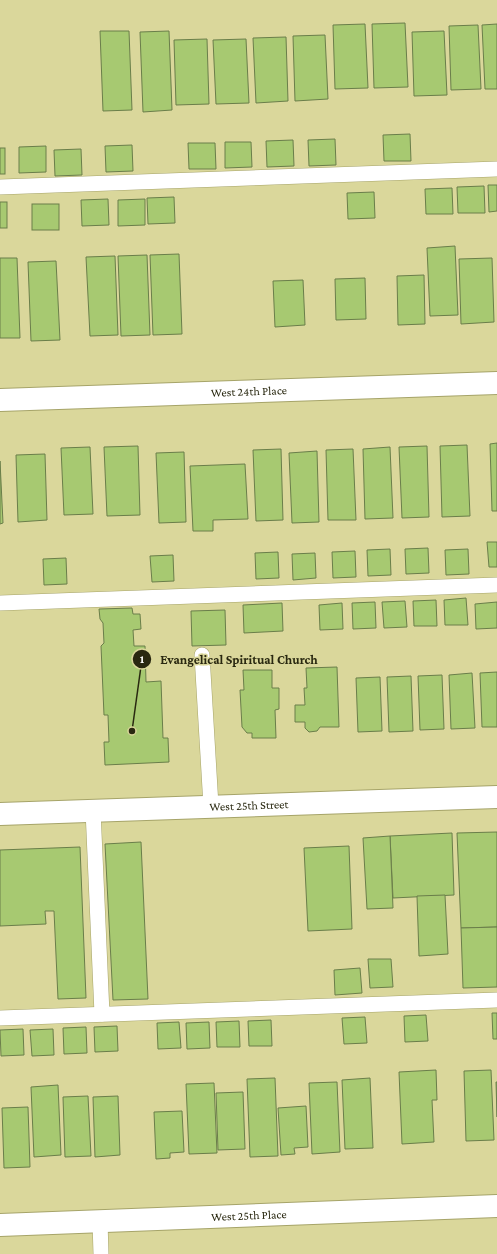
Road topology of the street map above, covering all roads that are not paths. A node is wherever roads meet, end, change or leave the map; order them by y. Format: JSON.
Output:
{"nodes":[{"id":1,"x":497,"y":169,"type":"edge"},
{"id":2,"x":0,"y":187,"type":"edge"},
{"id":3,"x":497,"y":383,"type":"edge"},
{"id":4,"x":0,"y":400,"type":"edge"},
{"id":5,"x":497,"y":584,"type":"edge"},
{"id":6,"x":0,"y":603,"type":"edge"},
{"id":7,"x":202,"y":655,"type":"dead end"},
{"id":8,"x":497,"y":797,"type":"edge"},
{"id":9,"x":212,"y":806,"type":"junction"},
{"id":10,"x":93,"y":810,"type":"junction"},
{"id":11,"x":0,"y":814,"type":"edge"},
{"id":12,"x":497,"y":1000,"type":"edge"},
{"id":13,"x":102,"y":1014,"type":"junction"},
{"id":14,"x":0,"y":1018,"type":"edge"},
{"id":15,"x":497,"y":1206,"type":"edge"},
{"id":16,"x":100,"y":1221,"type":"junction"},
{"id":17,"x":0,"y":1225,"type":"edge"},
{"id":18,"x":101,"y":1254,"type":"edge"}],
"edges":[{"from":1,"to":2,"type":"lane"},
{"from":3,"to":4,"type":"street","name":"West 24th Place"},
{"from":5,"to":6,"type":"lane"},
{"from":7,"to":9,"type":"lane"},
{"from":8,"to":9,"type":"street","name":"West 25th Street"},
{"from":9,"to":10,"type":"street","name":"West 25th Street"},
{"from":10,"to":11,"type":"street","name":"West 25th Street"},
{"from":10,"to":13,"type":"lane"},
{"from":12,"to":13,"type":"lane"},
{"from":13,"to":14,"type":"lane"},
{"from":15,"to":16,"type":"street","name":"West 25th Place"},
{"from":16,"to":17,"type":"street","name":"West 25th Place"},
{"from":16,"to":18,"type":"lane"}]}
